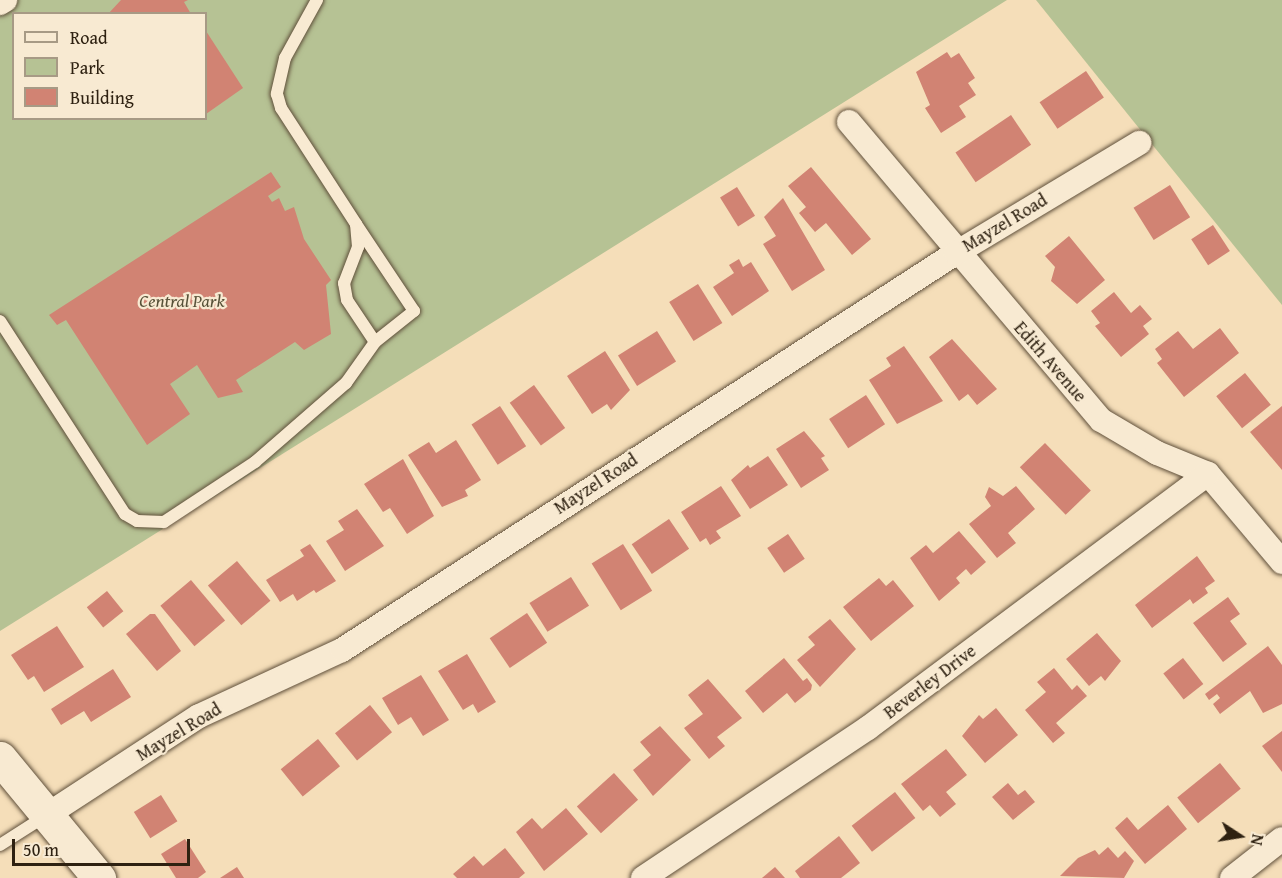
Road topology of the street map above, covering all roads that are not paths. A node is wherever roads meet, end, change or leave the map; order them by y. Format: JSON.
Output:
{"nodes":[{"id":1,"x":5,"y":0,"type":"edge"},
{"id":2,"x":316,"y":0,"type":"edge"},
{"id":3,"x":0,"y":3,"type":"edge"},
{"id":4,"x":849,"y":122,"type":"dead end"},
{"id":5,"x":1140,"y":143,"type":"dead end"},
{"id":6,"x":356,"y":224,"type":"junction"},
{"id":7,"x":956,"y":252,"type":"junction"},
{"id":8,"x":0,"y":321,"type":"edge"},
{"id":9,"x":375,"y":342,"type":"junction"},
{"id":10,"x":1208,"y":474,"type":"junction"},
{"id":11,"x":1282,"y":562,"type":"edge"},
{"id":12,"x":0,"y":758,"type":"edge"},
{"id":13,"x":46,"y":815,"type":"junction"},
{"id":14,"x":1282,"y":839,"type":"edge"},
{"id":15,"x":0,"y":845,"type":"edge"},
{"id":16,"x":99,"y":878,"type":"edge"},
{"id":17,"x":644,"y":878,"type":"edge"},
{"id":18,"x":1232,"y":878,"type":"edge"}],
"edges":[{"from":1,"to":3,"type":"street"},
{"from":2,"to":6,"type":"lane"},
{"from":4,"to":7,"type":"street","name":"Edith Avenue"},
{"from":5,"to":7,"type":"street","name":"Mayzel Road"},
{"from":6,"to":9,"type":"lane"},
{"from":6,"to":9,"type":"lane"},
{"from":7,"to":10,"type":"street","name":"Edith Avenue"},
{"from":7,"to":13,"type":"street","name":"Mayzel Road"},
{"from":8,"to":9,"type":"lane"},
{"from":10,"to":11,"type":"street","name":"Edith Avenue"},
{"from":10,"to":17,"type":"street","name":"Beverley Drive"},
{"from":12,"to":13,"type":"main road"},
{"from":13,"to":15,"type":"lane"},
{"from":13,"to":16,"type":"main road"},
{"from":14,"to":18,"type":"street"}]}
